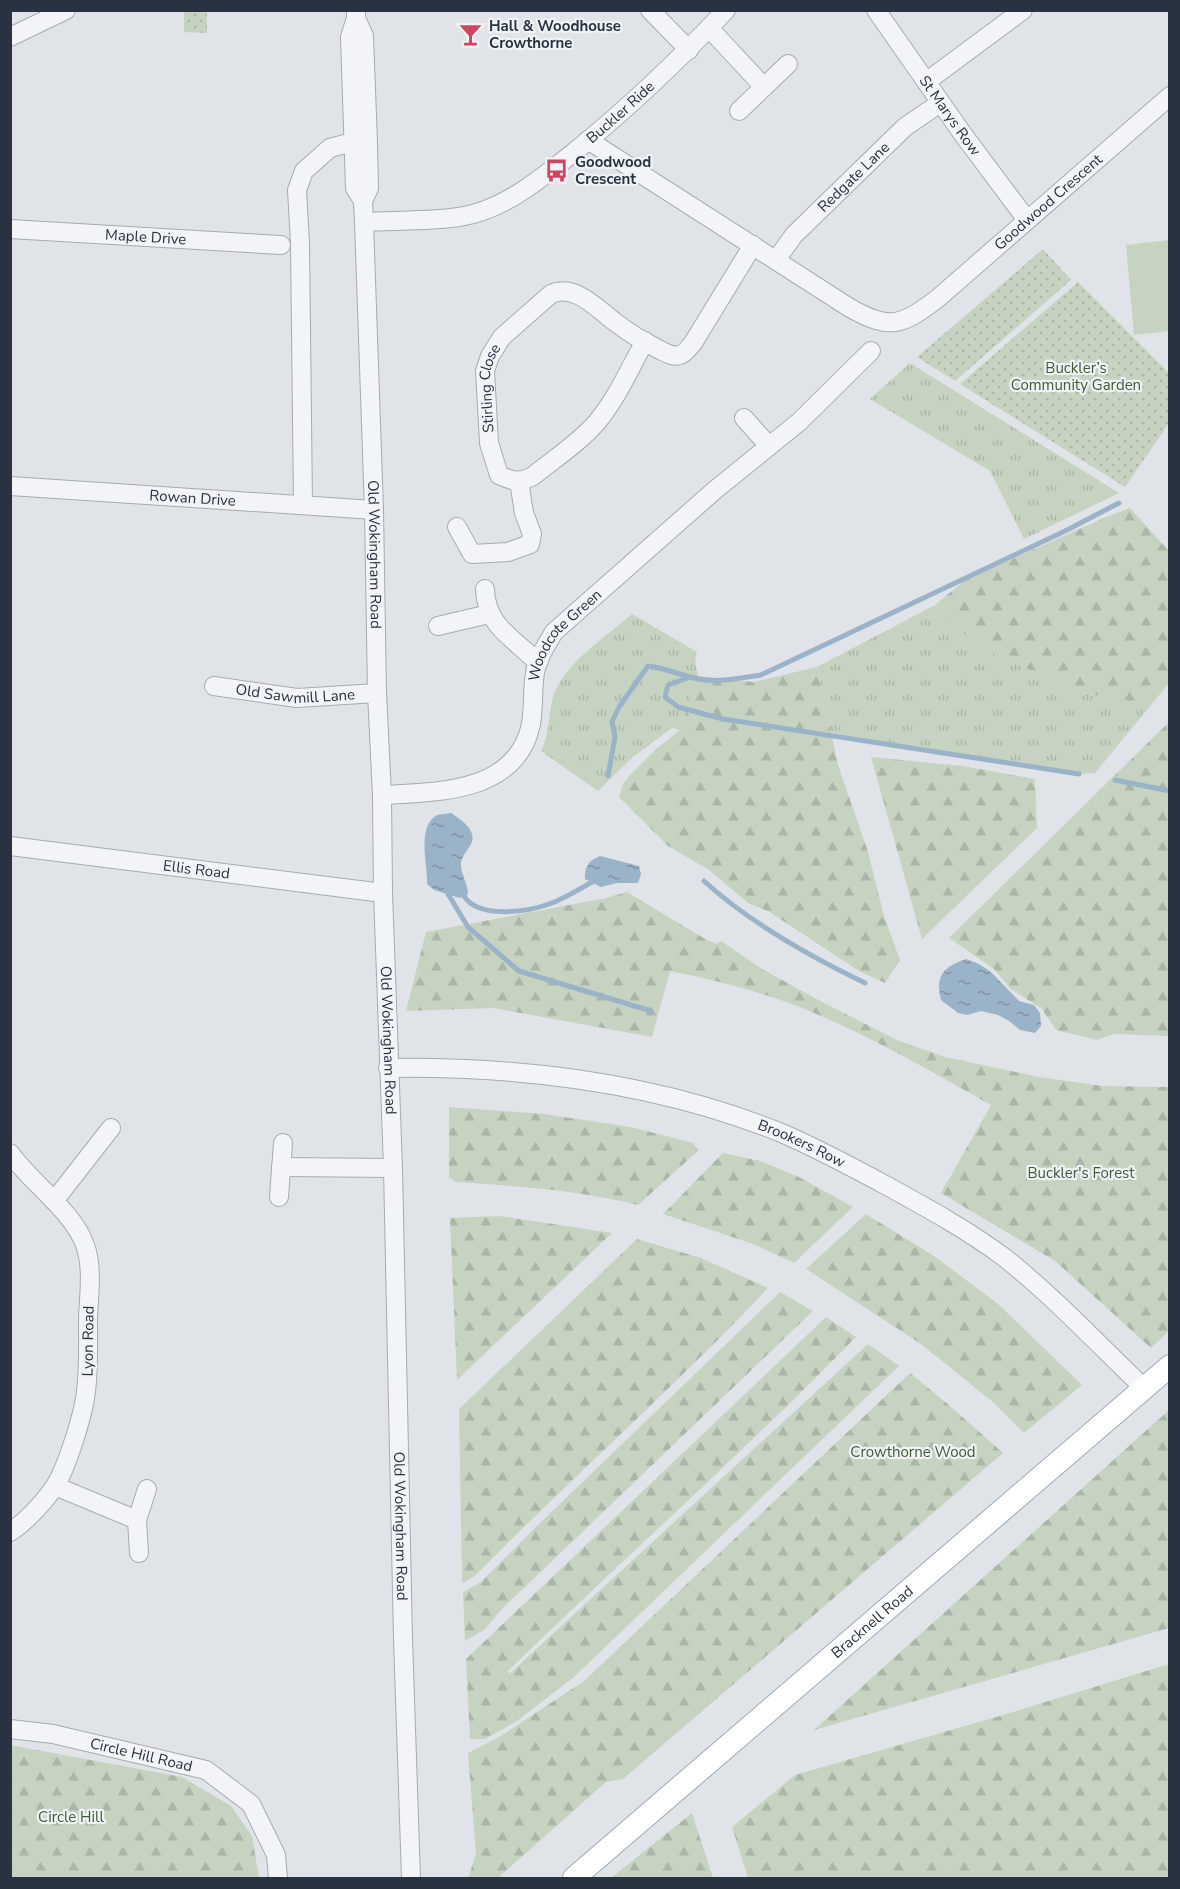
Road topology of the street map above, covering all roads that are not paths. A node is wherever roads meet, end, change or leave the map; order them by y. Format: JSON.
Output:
{"nodes":[{"id":1,"x":66,"y":10,"type":"edge"},
{"id":2,"x":650,"y":10,"type":"edge"},
{"id":3,"x":726,"y":10,"type":"edge"},
{"id":4,"x":876,"y":10,"type":"edge"},
{"id":5,"x":1023,"y":10,"type":"edge"},
{"id":6,"x":356,"y":14,"type":"edge"},
{"id":7,"x":709,"y":28,"type":"junction"},
{"id":8,"x":10,"y":37,"type":"edge"},
{"id":9,"x":688,"y":50,"type":"junction"},
{"id":10,"x":788,"y":63,"type":"dead end"},
{"id":11,"x":926,"y":82,"type":"junction"},
{"id":12,"x":764,"y":87,"type":"junction"},
{"id":13,"x":1170,"y":96,"type":"edge"},
{"id":14,"x":940,"y":103,"type":"junction"},
{"id":15,"x":739,"y":111,"type":"dead end"},
{"id":16,"x":588,"y":140,"type":"junction"},
{"id":17,"x":361,"y":143,"type":"junction"},
{"id":18,"x":1028,"y":220,"type":"junction"},
{"id":19,"x":364,"y":222,"type":"junction"},
{"id":20,"x":10,"y":229,"type":"edge"},
{"id":21,"x":281,"y":245,"type":"dead end"},
{"id":22,"x":753,"y":245,"type":"junction"},
{"id":23,"x":776,"y":260,"type":"junction"},
{"id":24,"x":645,"y":341,"type":"junction"},
{"id":25,"x":871,"y":351,"type":"dead end"},
{"id":26,"x":744,"y":418,"type":"dead end"},
{"id":27,"x":769,"y":446,"type":"junction"},
{"id":28,"x":519,"y":481,"type":"junction"},
{"id":29,"x":10,"y":486,"type":"edge"},
{"id":30,"x":303,"y":505,"type":"junction"},
{"id":31,"x":374,"y":510,"type":"junction"},
{"id":32,"x":457,"y":527,"type":"dead end"},
{"id":33,"x":485,"y":589,"type":"dead end"},
{"id":34,"x":489,"y":614,"type":"junction"},
{"id":35,"x":438,"y":626,"type":"dead end"},
{"id":36,"x":539,"y":661,"type":"junction"},
{"id":37,"x":214,"y":686,"type":"dead end"},
{"id":38,"x":377,"y":693,"type":"junction"},
{"id":39,"x":382,"y":795,"type":"junction"},
{"id":40,"x":11,"y":850,"type":"edge"},
{"id":41,"x":383,"y":893,"type":"junction"},
{"id":42,"x":388,"y":1068,"type":"junction"},
{"id":43,"x":111,"y":1128,"type":"dead end"},
{"id":44,"x":283,"y":1143,"type":"dead end"},
{"id":45,"x":10,"y":1153,"type":"edge"},
{"id":46,"x":281,"y":1167,"type":"junction"},
{"id":47,"x":393,"y":1168,"type":"junction"},
{"id":48,"x":279,"y":1197,"type":"dead end"},
{"id":49,"x":54,"y":1202,"type":"junction"},
{"id":50,"x":1170,"y":1366,"type":"edge"},
{"id":51,"x":1144,"y":1388,"type":"junction"},
{"id":52,"x":55,"y":1486,"type":"junction"},
{"id":53,"x":147,"y":1489,"type":"dead end"},
{"id":54,"x":137,"y":1520,"type":"junction"},
{"id":55,"x":10,"y":1532,"type":"edge"},
{"id":56,"x":139,"y":1553,"type":"dead end"},
{"id":57,"x":10,"y":1729,"type":"edge"},
{"id":58,"x":278,"y":1878,"type":"edge"},
{"id":59,"x":411,"y":1878,"type":"edge"},
{"id":60,"x":573,"y":1878,"type":"edge"}],
"edges":[{"from":1,"to":8,"type":"street"},
{"from":2,"to":9,"type":"street"},
{"from":3,"to":7,"type":"street","name":"Buckler Ride"},
{"from":4,"to":11,"type":"street","name":"St Marys Row"},
{"from":5,"to":11,"type":"street"},
{"from":6,"to":17,"type":"street","name":"Old Wokingham Road"},
{"from":7,"to":9,"type":"street","name":"Buckler Ride"},
{"from":7,"to":12,"type":"street"},
{"from":9,"to":16,"type":"street","name":"Buckler Ride"},
{"from":10,"to":12,"type":"street"},
{"from":11,"to":14,"type":"street","name":"St Marys Row"},
{"from":12,"to":15,"type":"street"},
{"from":13,"to":18,"type":"street","name":"Goodwood Crescent"},
{"from":14,"to":18,"type":"street","name":"St Marys Row"},
{"from":14,"to":23,"type":"street","name":"Redgate Lane"},
{"from":16,"to":19,"type":"street","name":"Buckler Ride"},
{"from":16,"to":22,"type":"street","name":"Goodwood Crescent"},
{"from":17,"to":19,"type":"street","name":"Old Wokingham Road"},
{"from":17,"to":30,"type":"street"},
{"from":18,"to":23,"type":"street","name":"Goodwood Crescent"},
{"from":19,"to":31,"type":"street","name":"Old Wokingham Road"},
{"from":20,"to":21,"type":"street","name":"Maple Drive"},
{"from":22,"to":23,"type":"street","name":"Goodwood Crescent"},
{"from":22,"to":24,"type":"street","name":"Stirling Close"},
{"from":24,"to":28,"type":"street"},
{"from":24,"to":28,"type":"street","name":"Stirling Close"},
{"from":25,"to":27,"type":"street","name":"Woodcote Green"},
{"from":26,"to":27,"type":"street"},
{"from":27,"to":36,"type":"street","name":"Woodcote Green"},
{"from":28,"to":32,"type":"street"},
{"from":29,"to":30,"type":"street","name":"Rowan Drive"},
{"from":30,"to":31,"type":"street","name":"Rowan Drive"},
{"from":31,"to":38,"type":"street","name":"Old Wokingham Road"},
{"from":33,"to":34,"type":"street"},
{"from":34,"to":35,"type":"street"},
{"from":34,"to":36,"type":"street"},
{"from":36,"to":39,"type":"street","name":"Woodcote Green"},
{"from":37,"to":38,"type":"street","name":"Old Sawmill Lane"},
{"from":38,"to":39,"type":"street","name":"Old Wokingham Road"},
{"from":39,"to":41,"type":"street","name":"Old Wokingham Road"},
{"from":40,"to":41,"type":"street","name":"Ellis Road"},
{"from":41,"to":42,"type":"street","name":"Old Wokingham Road"},
{"from":42,"to":47,"type":"street","name":"Old Wokingham Road"},
{"from":42,"to":51,"type":"street","name":"Brookers Row"},
{"from":43,"to":49,"type":"street"},
{"from":44,"to":46,"type":"street"},
{"from":45,"to":49,"type":"street","name":"Lyon Road"},
{"from":46,"to":47,"type":"street"},
{"from":46,"to":48,"type":"street"},
{"from":47,"to":59,"type":"street","name":"Old Wokingham Road"},
{"from":49,"to":52,"type":"street","name":"Lyon Road"},
{"from":50,"to":51,"type":"main road","name":"Bracknell Road"},
{"from":51,"to":60,"type":"main road","name":"Bracknell Road"},
{"from":52,"to":54,"type":"street"},
{"from":52,"to":55,"type":"street","name":"Lyon Road"},
{"from":53,"to":54,"type":"street"},
{"from":54,"to":56,"type":"street"},
{"from":57,"to":58,"type":"street","name":"Circle Hill Road"}]}
